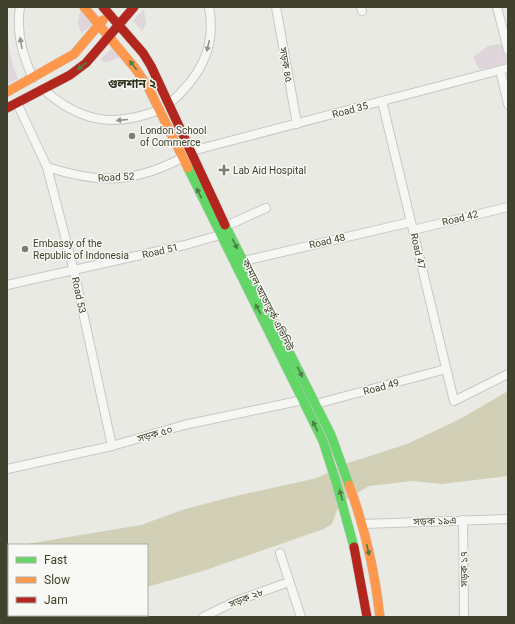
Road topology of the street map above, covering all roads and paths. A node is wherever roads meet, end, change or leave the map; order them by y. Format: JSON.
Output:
{"nodes":[{"id":1,"x":20,"y":7,"type":"edge"},
{"id":2,"x":84,"y":7,"type":"edge"},
{"id":3,"x":134,"y":7,"type":"edge"},
{"id":4,"x":209,"y":7,"type":"edge"},
{"id":5,"x":276,"y":7,"type":"edge"},
{"id":6,"x":497,"y":7,"type":"edge"},
{"id":7,"x":108,"y":9,"type":"edge"},
{"id":8,"x":98,"y":25,"type":"junction"},
{"id":9,"x":119,"y":25,"type":"junction"},
{"id":10,"x":109,"y":37,"type":"junction"},
{"id":11,"x":508,"y":50,"type":"edge"},
{"id":12,"x":508,"y":68,"type":"edge"},
{"id":13,"x":500,"y":70,"type":"junction"},
{"id":14,"x":33,"y":78,"type":"junction"},
{"id":15,"x":43,"y":89,"type":"junction"},
{"id":16,"x":7,"y":92,"type":"edge"},
{"id":17,"x":382,"y":101,"type":"junction"},
{"id":18,"x":17,"y":103,"type":"junction"},
{"id":19,"x":169,"y":104,"type":"junction"},
{"id":20,"x":508,"y":104,"type":"edge"},
{"id":21,"x":7,"y":108,"type":"edge"},
{"id":22,"x":159,"y":110,"type":"junction"},
{"id":23,"x":297,"y":124,"type":"junction"},
{"id":24,"x":192,"y":151,"type":"junction"},
{"id":25,"x":182,"y":158,"type":"junction"},
{"id":26,"x":47,"y":167,"type":"junction"},
{"id":27,"x":508,"y":207,"type":"edge"},
{"id":28,"x":266,"y":208,"type":"dead end"},
{"id":29,"x":226,"y":226,"type":"junction"},
{"id":30,"x":412,"y":226,"type":"junction"},
{"id":31,"x":220,"y":235,"type":"junction"},
{"id":32,"x":244,"y":260,"type":"junction"},
{"id":33,"x":74,"y":271,"type":"junction"},
{"id":34,"x":7,"y":285,"type":"edge"},
{"id":35,"x":446,"y":369,"type":"junction"},
{"id":36,"x":508,"y":374,"type":"edge"},
{"id":37,"x":304,"y":403,"type":"junction"},
{"id":38,"x":316,"y":404,"type":"junction"},
{"id":39,"x":112,"y":446,"type":"junction"},
{"id":40,"x":334,"y":460,"type":"junction"},
{"id":41,"x":7,"y":470,"type":"edge"},
{"id":42,"x":508,"y":519,"type":"edge"},
{"id":43,"x":463,"y":520,"type":"junction"},
{"id":44,"x":362,"y":524,"type":"junction"},
{"id":45,"x":280,"y":553,"type":"dead end"},
{"id":46,"x":289,"y":582,"type":"junction"},
{"id":47,"x":203,"y":617,"type":"edge"},
{"id":48,"x":302,"y":617,"type":"edge"},
{"id":49,"x":367,"y":617,"type":"edge"},
{"id":50,"x":380,"y":617,"type":"edge"},
{"id":51,"x":464,"y":617,"type":"edge"}],
"edges":[{"from":14,"to":1,"type":"street","one_way":true},
{"from":2,"to":8,"type":"main road","name":"কামাল আতাতুর্ক এভিনিউ"},
{"from":3,"to":9,"type":"main road"},
{"from":4,"to":19,"type":"street","one_way":true},
{"from":5,"to":23,"type":"street","name":"সড়ক ৪৫"},
{"from":6,"to":11,"type":"street"},
{"from":7,"to":8,"type":"main road"},
{"from":7,"to":9,"type":"main road","name":"কামাল আতাতুর্ক এভিনিউ"},
{"from":8,"to":10,"type":"main road","name":"কামাল আতাতুর্ক এভিনিউ"},
{"from":8,"to":14,"type":"main road"},
{"from":9,"to":10,"type":"main road"},
{"from":9,"to":19,"type":"main road","name":"কামাল আতাতুর্ক এভিনিউ"},
{"from":10,"to":15,"type":"main road","one_way":true},
{"from":22,"to":10,"type":"main road","name":"কামাল আতাতুর্ক এভিনিউ","one_way":true},
{"from":12,"to":13,"type":"street","name":"Road 35"},
{"from":13,"to":17,"type":"street","name":"Road 35"},
{"from":13,"to":20,"type":"street"},
{"from":14,"to":16,"type":"main road"},
{"from":15,"to":18,"type":"main road"},
{"from":22,"to":15,"type":"street","one_way":true},
{"from":17,"to":23,"type":"street","name":"Road 35"},
{"from":17,"to":30,"type":"street","name":"Road 47"},
{"from":18,"to":21,"type":"main road"},
{"from":18,"to":26,"type":"street","name":"Road 53"},
{"from":19,"to":24,"type":"main road","name":"কামাল আতাতুর্ক এভিনিউ"},
{"from":22,"to":25,"type":"main road","name":"কামাল আতাতুর্ক এভিনিউ"},
{"from":23,"to":24,"type":"street","name":"Road 35"},
{"from":24,"to":29,"type":"main road","name":"কামাল আতাতুর্ক এভিনিউ"},
{"from":25,"to":26,"type":"street","name":"Road 52"},
{"from":31,"to":25,"type":"main road","name":"কামাল আতাতুর্ক এভিনিউ","one_way":true},
{"from":26,"to":33,"type":"street","name":"Road 53"},
{"from":27,"to":30,"type":"street","name":"Road 42"},
{"from":28,"to":29,"type":"street"},
{"from":29,"to":32,"type":"main road","name":"কামাল আতাতুর্ক এভিনিউ","one_way":true},
{"from":30,"to":32,"type":"street","name":"Road 48"},
{"from":30,"to":35,"type":"street","name":"Road 47"},
{"from":31,"to":33,"type":"street","name":"Road 51"},
{"from":37,"to":31,"type":"main road","name":"কামাল আতাতুর্ক এভিনিউ","one_way":true},
{"from":32,"to":38,"type":"main road","name":"কামাল আতাতুর্ক এভিনিউ","one_way":true},
{"from":33,"to":34,"type":"street","name":"Road 51"},
{"from":33,"to":39,"type":"street","name":"Road 53"},
{"from":35,"to":36,"type":"street","name":"Road 47"},
{"from":35,"to":38,"type":"street","name":"Road 49"},
{"from":37,"to":38,"type":"main road"},
{"from":37,"to":39,"type":"street","name":"সড়ক ৫০"},
{"from":40,"to":37,"type":"main road","name":"কামাল আতাতুর্ক এভিনিউ","one_way":true},
{"from":38,"to":40,"type":"main road","name":"কামাল আতাতুর্ক এভিনিউ"},
{"from":39,"to":41,"type":"street","name":"সড়ক ৫০"},
{"from":40,"to":44,"type":"main road","name":"কামাল আতাতুর্ক এভিনিউ"},
{"from":49,"to":40,"type":"main road","name":"কামাল আতাতুর্ক এভিনিউ","one_way":true},
{"from":42,"to":43,"type":"street","name":"সড়ক ১৯এ"},
{"from":43,"to":44,"type":"street","name":"সড়ক ১৯এ"},
{"from":43,"to":51,"type":"street","name":"সড়ক ১৭"},
{"from":44,"to":50,"type":"main road","name":"কামাল আতাতুর্ক এভিনিউ","one_way":true},
{"from":45,"to":46,"type":"street"},
{"from":46,"to":47,"type":"street","name":"সড়ক ২৮"},
{"from":46,"to":48,"type":"street"}]}
